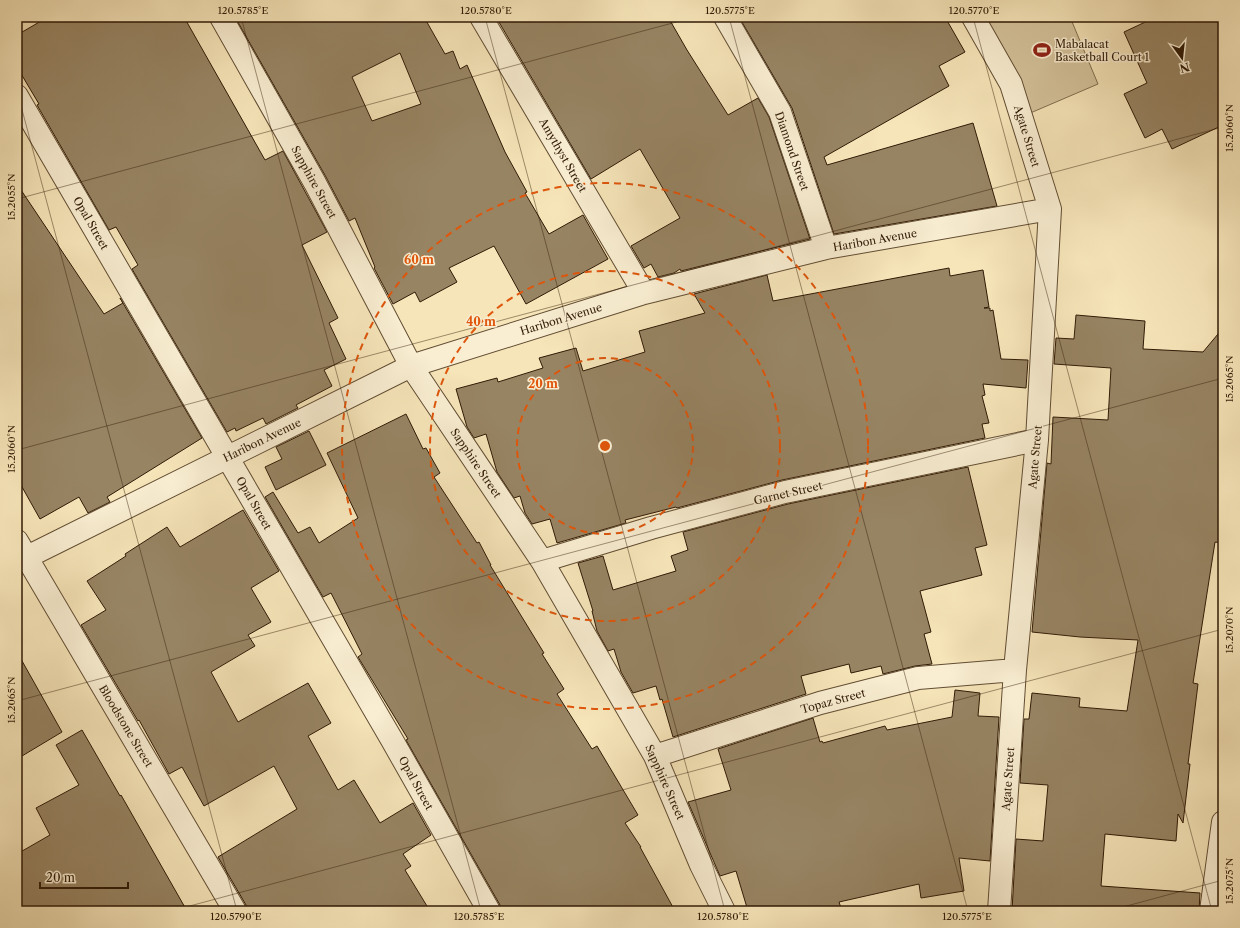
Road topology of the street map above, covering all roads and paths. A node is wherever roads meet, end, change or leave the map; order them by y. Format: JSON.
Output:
{"nodes":[{"id":1,"x":221,"y":17,"type":"edge"},
{"id":2,"x":481,"y":17,"type":"edge"},
{"id":3,"x":725,"y":17,"type":"edge"},
{"id":4,"x":973,"y":17,"type":"edge"},
{"id":5,"x":17,"y":96,"type":"edge"},
{"id":6,"x":1050,"y":209,"type":"junction"},
{"id":7,"x":826,"y":248,"type":"junction"},
{"id":8,"x":644,"y":293,"type":"junction"},
{"id":9,"x":411,"y":366,"type":"junction"},
{"id":10,"x":1037,"y":440,"type":"junction"},
{"id":11,"x":227,"y":457,"type":"junction"},
{"id":12,"x":20,"y":554,"type":"edge"},
{"id":13,"x":542,"y":561,"type":"junction"},
{"id":14,"x":1016,"y":670,"type":"junction"},
{"id":15,"x":655,"y":756,"type":"junction"},
{"id":16,"x":1223,"y":822,"type":"edge"},
{"id":17,"x":236,"y":911,"type":"edge"},
{"id":18,"x":489,"y":911,"type":"edge"},
{"id":19,"x":724,"y":911,"type":"edge"},
{"id":20,"x":999,"y":911,"type":"edge"},
{"id":21,"x":1211,"y":911,"type":"edge"}],
"edges":[{"from":1,"to":9,"type":"street","name":"Sapphire Street"},
{"from":2,"to":8,"type":"street","name":"Amythyst Street"},
{"from":3,"to":7,"type":"street","name":"Diamond Street"},
{"from":4,"to":6,"type":"street","name":"Agate Street"},
{"from":5,"to":11,"type":"street","name":"Opal Street"},
{"from":6,"to":7,"type":"street","name":"Haribon Avenue"},
{"from":6,"to":10,"type":"street","name":"Agate Street"},
{"from":7,"to":8,"type":"street","name":"Haribon Avenue"},
{"from":8,"to":9,"type":"street","name":"Haribon Avenue"},
{"from":9,"to":11,"type":"street","name":"Haribon Avenue"},
{"from":9,"to":13,"type":"street","name":"Sapphire Street"},
{"from":10,"to":13,"type":"street","name":"Garnet Street"},
{"from":10,"to":14,"type":"street","name":"Agate Street"},
{"from":11,"to":12,"type":"street","name":"Haribon Avenue"},
{"from":11,"to":18,"type":"street","name":"Opal Street"},
{"from":12,"to":17,"type":"street","name":"Bloodstone Street"},
{"from":13,"to":15,"type":"street","name":"Sapphire Street"},
{"from":14,"to":15,"type":"street","name":"Topaz Street"},
{"from":14,"to":20,"type":"street","name":"Agate Street"},
{"from":15,"to":19,"type":"street","name":"Sapphire Street"},
{"from":16,"to":21,"type":"street"}]}
